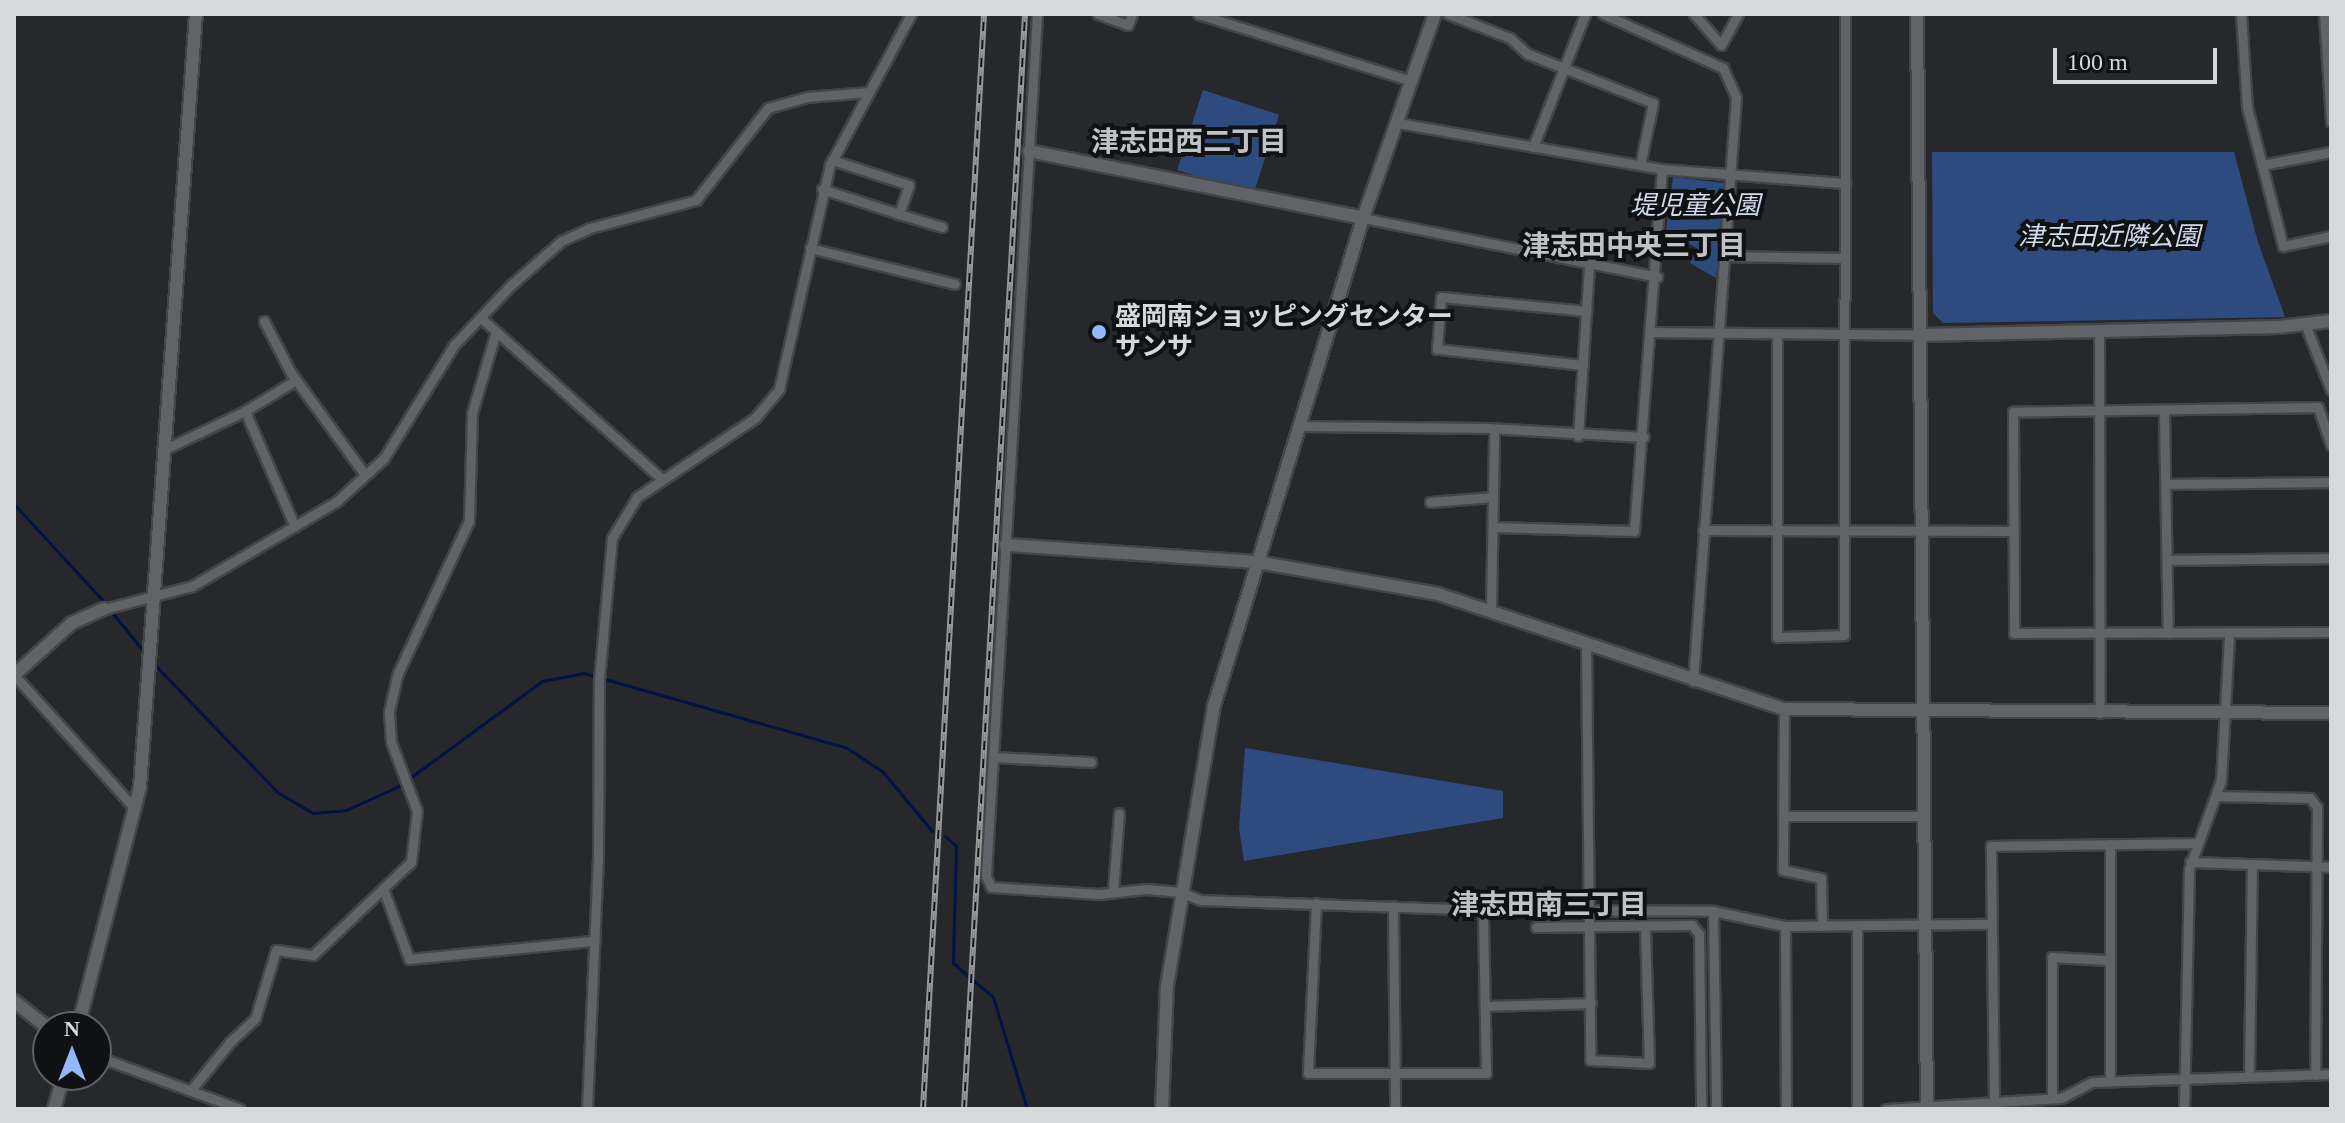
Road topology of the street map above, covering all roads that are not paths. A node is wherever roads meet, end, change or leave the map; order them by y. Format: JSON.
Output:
{"nodes":[{"id":1,"x":196,"y":14,"type":"edge"},
{"id":2,"x":911,"y":14,"type":"edge"},
{"id":3,"x":1037,"y":14,"type":"edge"},
{"id":4,"x":1098,"y":14,"type":"edge"},
{"id":5,"x":1132,"y":14,"type":"edge"},
{"id":6,"x":1198,"y":14,"type":"edge"},
{"id":7,"x":1435,"y":14,"type":"edge"},
{"id":8,"x":1448,"y":14,"type":"edge"},
{"id":9,"x":1585,"y":14,"type":"edge"},
{"id":10,"x":1603,"y":14,"type":"edge"},
{"id":11,"x":1694,"y":14,"type":"edge"},
{"id":12,"x":1738,"y":14,"type":"edge"},
{"id":13,"x":1845,"y":14,"type":"edge"},
{"id":14,"x":1917,"y":14,"type":"edge"},
{"id":15,"x":2241,"y":14,"type":"edge"},
{"id":16,"x":2324,"y":14,"type":"edge"},
{"id":17,"x":1565,"y":67,"type":"junction"},
{"id":18,"x":1412,"y":81,"type":"junction"},
{"id":19,"x":869,"y":92,"type":"junction"},
{"id":20,"x":2331,"y":122,"type":"edge"},
{"id":21,"x":1398,"y":123,"type":"junction"},
{"id":22,"x":1533,"y":147,"type":"junction"},
{"id":23,"x":1029,"y":151,"type":"junction"},
{"id":24,"x":2331,"y":152,"type":"edge"},
{"id":25,"x":832,"y":160,"type":"junction"},
{"id":26,"x":1640,"y":165,"type":"junction"},
{"id":27,"x":2262,"y":165,"type":"junction"},
{"id":28,"x":1662,"y":169,"type":"junction"},
{"id":29,"x":1728,"y":175,"type":"junction"},
{"id":30,"x":1845,"y":183,"type":"junction"},
{"id":31,"x":822,"y":189,"type":"junction"},
{"id":32,"x":899,"y":214,"type":"junction"},
{"id":33,"x":1363,"y":218,"type":"junction"},
{"id":34,"x":942,"y":227,"type":"dead end"},
{"id":35,"x":2331,"y":236,"type":"edge"},
{"id":36,"x":810,"y":248,"type":"junction"},
{"id":37,"x":1723,"y":256,"type":"junction"},
{"id":38,"x":1845,"y":258,"type":"junction"},
{"id":39,"x":1589,"y":265,"type":"junction"},
{"id":40,"x":1657,"y":277,"type":"junction"},
{"id":41,"x":955,"y":284,"type":"dead end"},
{"id":42,"x":1586,"y":311,"type":"junction"},
{"id":43,"x":481,"y":318,"type":"junction"},
{"id":44,"x":264,"y":321,"type":"dead end"},
{"id":45,"x":2331,"y":321,"type":"edge"},
{"id":46,"x":2305,"y":324,"type":"junction"},
{"id":47,"x":2099,"y":331,"type":"junction"},
{"id":48,"x":1653,"y":332,"type":"junction"},
{"id":49,"x":1717,"y":333,"type":"junction"},
{"id":50,"x":1777,"y":333,"type":"junction"},
{"id":51,"x":1845,"y":334,"type":"junction"},
{"id":52,"x":495,"y":335,"type":"junction"},
{"id":53,"x":1921,"y":335,"type":"junction"},
{"id":54,"x":1583,"y":365,"type":"junction"},
{"id":55,"x":296,"y":380,"type":"junction"},
{"id":56,"x":2331,"y":390,"type":"edge"},
{"id":57,"x":245,"y":411,"type":"junction"},
{"id":58,"x":2099,"y":411,"type":"junction"},
{"id":59,"x":2164,"y":414,"type":"junction"},
{"id":60,"x":1301,"y":426,"type":"junction"},
{"id":61,"x":1494,"y":429,"type":"junction"},
{"id":62,"x":1578,"y":436,"type":"junction"},
{"id":63,"x":1644,"y":437,"type":"junction"},
{"id":64,"x":2331,"y":445,"type":"edge"},
{"id":65,"x":163,"y":450,"type":"junction"},
{"id":66,"x":365,"y":475,"type":"junction"},
{"id":67,"x":662,"y":479,"type":"junction"},
{"id":68,"x":2331,"y":482,"type":"edge"},
{"id":69,"x":2166,"y":484,"type":"junction"},
{"id":70,"x":1493,"y":497,"type":"junction"},
{"id":71,"x":1430,"y":502,"type":"dead end"},
{"id":72,"x":295,"y":527,"type":"junction"},
{"id":73,"x":1493,"y":527,"type":"junction"},
{"id":74,"x":1703,"y":530,"type":"junction"},
{"id":75,"x":1777,"y":531,"type":"junction"},
{"id":76,"x":1845,"y":531,"type":"junction"},
{"id":77,"x":1919,"y":531,"type":"junction"},
{"id":78,"x":2013,"y":531,"type":"junction"},
{"id":79,"x":1006,"y":545,"type":"junction"},
{"id":80,"x":2331,"y":558,"type":"edge"},
{"id":81,"x":2167,"y":560,"type":"junction"},
{"id":82,"x":1257,"y":562,"type":"junction"},
{"id":83,"x":153,"y":600,"type":"junction"},
{"id":84,"x":108,"y":608,"type":"joint"},
{"id":85,"x":1491,"y":609,"type":"junction"},
{"id":86,"x":2331,"y":632,"type":"edge"},
{"id":87,"x":2168,"y":633,"type":"junction"},
{"id":88,"x":2100,"y":635,"type":"junction"},
{"id":89,"x":2229,"y":636,"type":"junction"},
{"id":90,"x":1586,"y":644,"type":"junction"},
{"id":91,"x":14,"y":675,"type":"edge"},
{"id":92,"x":1693,"y":681,"type":"junction"},
{"id":93,"x":1784,"y":709,"type":"junction"},
{"id":94,"x":1920,"y":711,"type":"junction"},
{"id":95,"x":2100,"y":713,"type":"junction"},
{"id":96,"x":2228,"y":713,"type":"junction"},
{"id":97,"x":2331,"y":713,"type":"edge"},
{"id":98,"x":993,"y":757,"type":"junction"},
{"id":99,"x":1091,"y":762,"type":"dead end"},
{"id":100,"x":2217,"y":796,"type":"junction"},
{"id":101,"x":135,"y":809,"type":"junction"},
{"id":102,"x":1119,"y":813,"type":"dead end"},
{"id":103,"x":1783,"y":816,"type":"junction"},
{"id":104,"x":1921,"y":816,"type":"junction"},
{"id":105,"x":2197,"y":843,"type":"junction"},
{"id":106,"x":2110,"y":844,"type":"junction"},
{"id":107,"x":2190,"y":862,"type":"junction"},
{"id":108,"x":2252,"y":864,"type":"junction"},
{"id":109,"x":2317,"y":867,"type":"junction"},
{"id":110,"x":2331,"y":867,"type":"edge"},
{"id":111,"x":384,"y":891,"type":"junction"},
{"id":112,"x":1113,"y":891,"type":"junction"},
{"id":113,"x":1181,"y":892,"type":"junction"},
{"id":114,"x":1316,"y":903,"type":"junction"},
{"id":115,"x":1393,"y":906,"type":"junction"},
{"id":116,"x":1483,"y":910,"type":"junction"},
{"id":117,"x":1591,"y":911,"type":"junction"},
{"id":118,"x":1713,"y":911,"type":"junction"},
{"id":119,"x":1992,"y":924,"type":"junction"},
{"id":120,"x":1924,"y":925,"type":"junction"},
{"id":121,"x":1645,"y":926,"type":"junction"},
{"id":122,"x":1785,"y":926,"type":"junction"},
{"id":123,"x":1822,"y":926,"type":"junction"},
{"id":124,"x":1857,"y":926,"type":"junction"},
{"id":125,"x":1536,"y":927,"type":"dead end"},
{"id":126,"x":1591,"y":927,"type":"junction"},
{"id":127,"x":594,"y":941,"type":"junction"},
{"id":128,"x":2108,"y":960,"type":"junction"},
{"id":129,"x":14,"y":1001,"type":"edge"},
{"id":130,"x":1591,"y":1003,"type":"junction"},
{"id":131,"x":1485,"y":1006,"type":"junction"},
{"id":132,"x":82,"y":1011,"type":"edge"},
{"id":133,"x":32,"y":1015,"type":"edge"},
{"id":134,"x":112,"y":1062,"type":"edge"},
{"id":135,"x":1395,"y":1074,"type":"junction"},
{"id":136,"x":2331,"y":1074,"type":"edge"},
{"id":137,"x":2185,"y":1075,"type":"junction"},
{"id":138,"x":2249,"y":1075,"type":"junction"},
{"id":139,"x":2315,"y":1075,"type":"junction"},
{"id":140,"x":2110,"y":1081,"type":"junction"},
{"id":141,"x":191,"y":1090,"type":"junction"},
{"id":142,"x":2052,"y":1098,"type":"junction"},
{"id":143,"x":1994,"y":1102,"type":"junction"},
{"id":144,"x":1927,"y":1108,"type":"edge"},
{"id":145,"x":240,"y":1109,"type":"edge"},
{"id":146,"x":587,"y":1109,"type":"edge"},
{"id":147,"x":1162,"y":1109,"type":"edge"},
{"id":148,"x":1395,"y":1109,"type":"edge"},
{"id":149,"x":1701,"y":1109,"type":"edge"},
{"id":150,"x":1716,"y":1109,"type":"edge"},
{"id":151,"x":1786,"y":1109,"type":"edge"},
{"id":152,"x":1857,"y":1109,"type":"edge"},
{"id":153,"x":1886,"y":1109,"type":"edge"},
{"id":154,"x":2184,"y":1109,"type":"edge"}],
"edges":[{"from":1,"to":65,"type":"street"},
{"from":2,"to":19,"type":"street"},
{"from":3,"to":23,"type":"street"},
{"from":4,"to":5,"type":"street"},
{"from":6,"to":18,"type":"street"},
{"from":7,"to":18,"type":"street"},
{"from":8,"to":17,"type":"street"},
{"from":9,"to":17,"type":"street"},
{"from":10,"to":29,"type":"street"},
{"from":11,"to":12,"type":"street"},
{"from":13,"to":30,"type":"street"},
{"from":14,"to":53,"type":"street"},
{"from":15,"to":27,"type":"street"},
{"from":16,"to":20,"type":"street"},
{"from":17,"to":22,"type":"street"},
{"from":17,"to":26,"type":"street"},
{"from":18,"to":21,"type":"street"},
{"from":19,"to":25,"type":"street"},
{"from":19,"to":43,"type":"street"},
{"from":21,"to":22,"type":"street"},
{"from":21,"to":33,"type":"street"},
{"from":22,"to":26,"type":"street"},
{"from":23,"to":33,"type":"street"},
{"from":23,"to":79,"type":"street"},
{"from":24,"to":27,"type":"street"},
{"from":25,"to":31,"type":"street"},
{"from":25,"to":32,"type":"street"},
{"from":26,"to":28,"type":"street"},
{"from":27,"to":35,"type":"street"},
{"from":28,"to":29,"type":"street"},
{"from":28,"to":40,"type":"street"},
{"from":29,"to":30,"type":"street"},
{"from":29,"to":37,"type":"street"},
{"from":30,"to":38,"type":"street"},
{"from":31,"to":32,"type":"street"},
{"from":31,"to":36,"type":"street"},
{"from":32,"to":34,"type":"street"},
{"from":33,"to":39,"type":"street"},
{"from":33,"to":60,"type":"street"},
{"from":36,"to":41,"type":"street"},
{"from":36,"to":67,"type":"street"},
{"from":37,"to":38,"type":"street"},
{"from":37,"to":49,"type":"street"},
{"from":38,"to":51,"type":"street"},
{"from":39,"to":40,"type":"street"},
{"from":39,"to":42,"type":"street"},
{"from":40,"to":48,"type":"street"},
{"from":42,"to":54,"type":"street"},
{"from":42,"to":54,"type":"street"},
{"from":43,"to":52,"type":"street"},
{"from":43,"to":66,"type":"street"},
{"from":44,"to":55,"type":"street"},
{"from":45,"to":46,"type":"street"},
{"from":46,"to":47,"type":"street"},
{"from":46,"to":56,"type":"street"},
{"from":47,"to":53,"type":"street"},
{"from":47,"to":58,"type":"street"},
{"from":48,"to":49,"type":"street"},
{"from":48,"to":63,"type":"street"},
{"from":49,"to":50,"type":"street"},
{"from":49,"to":74,"type":"street"},
{"from":50,"to":51,"type":"street"},
{"from":50,"to":75,"type":"street"},
{"from":51,"to":53,"type":"street"},
{"from":51,"to":76,"type":"street"},
{"from":52,"to":67,"type":"street"},
{"from":52,"to":111,"type":"street"},
{"from":53,"to":77,"type":"street"},
{"from":54,"to":62,"type":"street"},
{"from":55,"to":57,"type":"street"},
{"from":55,"to":66,"type":"street"},
{"from":57,"to":65,"type":"street"},
{"from":57,"to":72,"type":"street"},
{"from":58,"to":59,"type":"street"},
{"from":58,"to":78,"type":"street"},
{"from":58,"to":88,"type":"street"},
{"from":59,"to":64,"type":"street"},
{"from":59,"to":69,"type":"street"},
{"from":60,"to":61,"type":"street"},
{"from":60,"to":82,"type":"street"},
{"from":61,"to":62,"type":"street"},
{"from":61,"to":70,"type":"street"},
{"from":62,"to":63,"type":"street"},
{"from":63,"to":73,"type":"street"},
{"from":65,"to":83,"type":"street"},
{"from":66,"to":72,"type":"street"},
{"from":67,"to":127,"type":"street"},
{"from":68,"to":69,"type":"street"},
{"from":69,"to":81,"type":"street"},
{"from":70,"to":71,"type":"street"},
{"from":70,"to":73,"type":"street"},
{"from":72,"to":83,"type":"street"},
{"from":73,"to":85,"type":"street"},
{"from":74,"to":75,"type":"street"},
{"from":74,"to":92,"type":"street"},
{"from":75,"to":76,"type":"street"},
{"from":75,"to":76,"type":"street"},
{"from":76,"to":77,"type":"street"},
{"from":77,"to":78,"type":"street"},
{"from":77,"to":94,"type":"street"},
{"from":78,"to":88,"type":"street"},
{"from":79,"to":82,"type":"street"},
{"from":79,"to":98,"type":"street"},
{"from":80,"to":81,"type":"street"},
{"from":81,"to":87,"type":"street"},
{"from":82,"to":85,"type":"street"},
{"from":82,"to":113,"type":"street"},
{"from":83,"to":84,"type":"street"},
{"from":83,"to":101,"type":"street"},
{"from":84,"to":91,"type":"street"},
{"from":85,"to":90,"type":"street"},
{"from":86,"to":89,"type":"street"},
{"from":87,"to":88,"type":"street"},
{"from":87,"to":89,"type":"street"},
{"from":88,"to":95,"type":"street"},
{"from":89,"to":96,"type":"street"},
{"from":90,"to":92,"type":"street"},
{"from":90,"to":117,"type":"street"},
{"from":91,"to":101,"type":"street"},
{"from":92,"to":93,"type":"street"},
{"from":93,"to":94,"type":"street"},
{"from":93,"to":103,"type":"street"},
{"from":94,"to":95,"type":"street"},
{"from":94,"to":104,"type":"street"},
{"from":95,"to":96,"type":"street"},
{"from":96,"to":97,"type":"street"},
{"from":96,"to":100,"type":"street"},
{"from":98,"to":99,"type":"street"},
{"from":98,"to":112,"type":"street"},
{"from":100,"to":105,"type":"street"},
{"from":100,"to":109,"type":"street"},
{"from":101,"to":132,"type":"street"},
{"from":102,"to":112,"type":"street"},
{"from":103,"to":104,"type":"street"},
{"from":103,"to":123,"type":"street"},
{"from":104,"to":120,"type":"street"},
{"from":105,"to":106,"type":"street"},
{"from":105,"to":107,"type":"street"},
{"from":106,"to":119,"type":"street"},
{"from":106,"to":128,"type":"street"},
{"from":107,"to":108,"type":"street"},
{"from":107,"to":137,"type":"street"},
{"from":108,"to":109,"type":"street"},
{"from":108,"to":138,"type":"street"},
{"from":109,"to":110,"type":"street"},
{"from":109,"to":139,"type":"street"},
{"from":111,"to":127,"type":"street"},
{"from":111,"to":141,"type":"street"},
{"from":112,"to":113,"type":"street"},
{"from":113,"to":114,"type":"street"},
{"from":113,"to":147,"type":"street"},
{"from":114,"to":115,"type":"street"},
{"from":114,"to":135,"type":"street"},
{"from":115,"to":116,"type":"street"},
{"from":115,"to":135,"type":"street"},
{"from":116,"to":117,"type":"street"},
{"from":116,"to":131,"type":"street"},
{"from":117,"to":118,"type":"street"},
{"from":117,"to":126,"type":"street"},
{"from":118,"to":122,"type":"street"},
{"from":118,"to":150,"type":"street"},
{"from":119,"to":120,"type":"street"},
{"from":119,"to":143,"type":"street"},
{"from":120,"to":124,"type":"street"},
{"from":120,"to":144,"type":"street"},
{"from":121,"to":126,"type":"street"},
{"from":121,"to":130,"type":"street"},
{"from":121,"to":149,"type":"street"},
{"from":122,"to":123,"type":"street"},
{"from":122,"to":151,"type":"street"},
{"from":123,"to":124,"type":"street"},
{"from":124,"to":152,"type":"street"},
{"from":125,"to":126,"type":"street"},
{"from":126,"to":130,"type":"street"},
{"from":127,"to":146,"type":"street"},
{"from":128,"to":140,"type":"street"},
{"from":128,"to":142,"type":"street"},
{"from":129,"to":133,"type":"street"},
{"from":130,"to":131,"type":"street"},
{"from":131,"to":135,"type":"street"},
{"from":134,"to":141,"type":"street"},
{"from":135,"to":148,"type":"street"},
{"from":136,"to":139,"type":"street"},
{"from":137,"to":138,"type":"street"},
{"from":137,"to":140,"type":"street"},
{"from":137,"to":154,"type":"street"},
{"from":138,"to":139,"type":"street"},
{"from":140,"to":142,"type":"street"},
{"from":141,"to":145,"type":"street"},
{"from":142,"to":143,"type":"street"},
{"from":143,"to":144,"type":"street"},
{"from":144,"to":153,"type":"street"}]}
